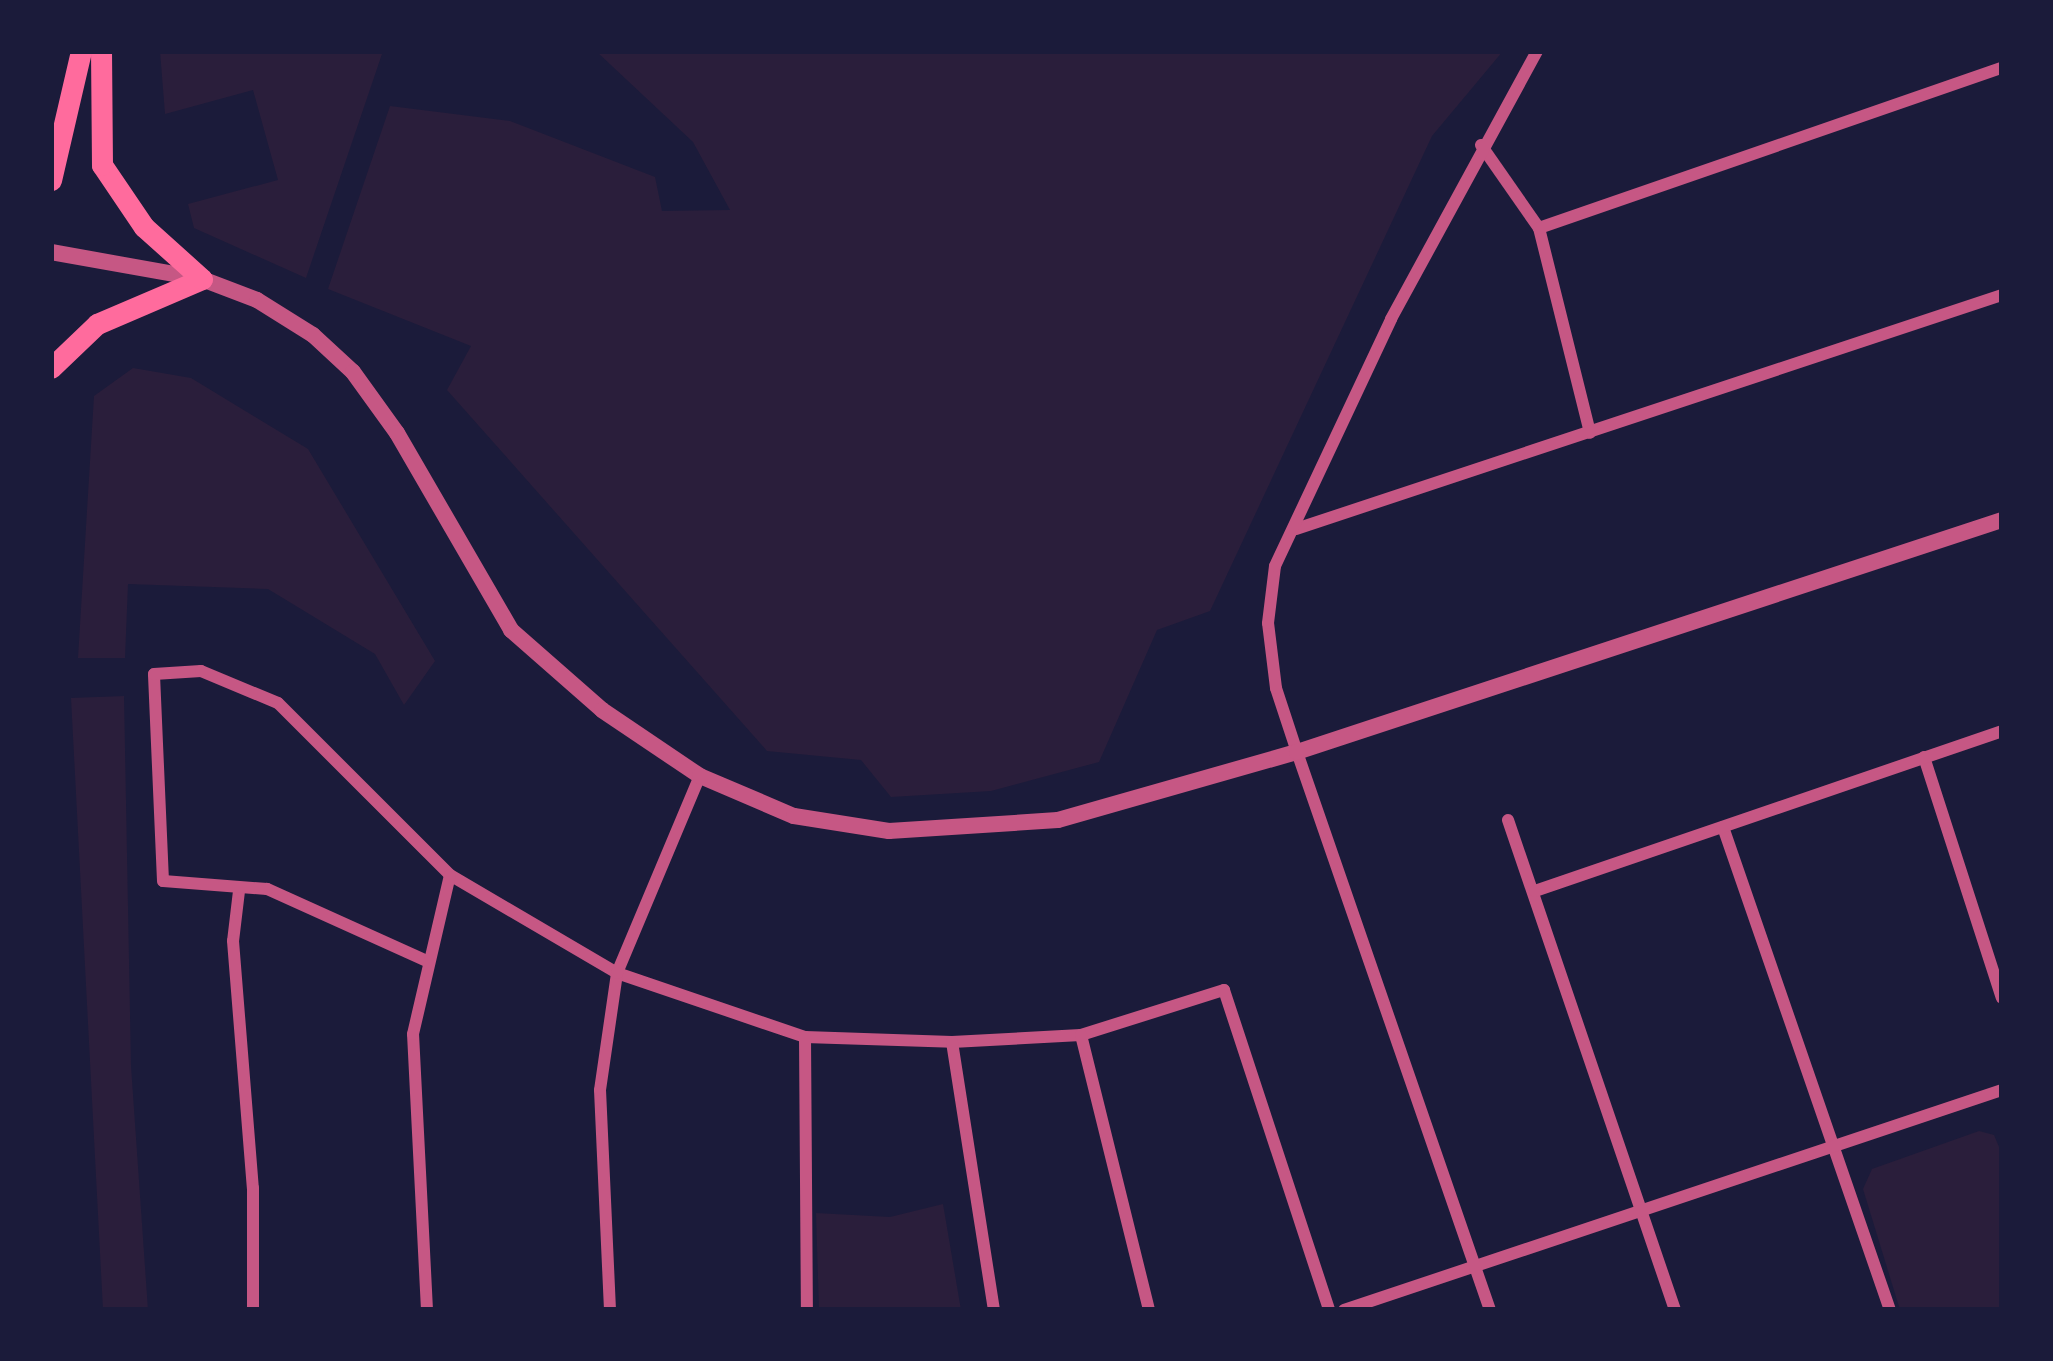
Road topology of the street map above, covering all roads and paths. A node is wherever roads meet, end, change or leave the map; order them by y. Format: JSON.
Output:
{"nodes":[{"id":1,"x":81,"y":51,"type":"edge"},
{"id":2,"x":101,"y":51,"type":"edge"},
{"id":3,"x":1538,"y":51,"type":"edge"},
{"id":4,"x":2002,"y":68,"type":"edge"},
{"id":5,"x":1481,"y":145,"type":"junction"},
{"id":6,"x":51,"y":179,"type":"edge"},
{"id":7,"x":1539,"y":228,"type":"junction"},
{"id":8,"x":51,"y":252,"type":"edge"},
{"id":9,"x":202,"y":279,"type":"junction"},
{"id":10,"x":2002,"y":295,"type":"edge"},
{"id":11,"x":51,"y":368,"type":"edge"},
{"id":12,"x":1590,"y":433,"type":"junction"},
{"id":13,"x":2002,"y":520,"type":"edge"},
{"id":14,"x":1296,"y":529,"type":"junction"},
{"id":15,"x":2002,"y":731,"type":"edge"},
{"id":16,"x":1297,"y":752,"type":"junction"},
{"id":17,"x":1924,"y":757,"type":"junction"},
{"id":18,"x":700,"y":776,"type":"junction"},
{"id":19,"x":1508,"y":820,"type":"dead end"},
{"id":20,"x":1723,"y":826,"type":"junction"},
{"id":21,"x":450,"y":875,"type":"junction"},
{"id":22,"x":239,"y":891,"type":"junction"},
{"id":23,"x":1535,"y":891,"type":"junction"},
{"id":24,"x":429,"y":962,"type":"junction"},
{"id":25,"x":616,"y":973,"type":"junction"},
{"id":26,"x":2002,"y":998,"type":"edge"},
{"id":27,"x":1081,"y":1035,"type":"junction"},
{"id":28,"x":805,"y":1037,"type":"junction"},
{"id":29,"x":952,"y":1042,"type":"junction"},
{"id":30,"x":2002,"y":1090,"type":"edge"},
{"id":31,"x":1833,"y":1145,"type":"junction"},
{"id":32,"x":1639,"y":1209,"type":"junction"},
{"id":33,"x":1474,"y":1262,"type":"junction"},
{"id":34,"x":253,"y":1310,"type":"edge"},
{"id":35,"x":427,"y":1310,"type":"edge"},
{"id":36,"x":610,"y":1310,"type":"edge"},
{"id":37,"x":806,"y":1310,"type":"edge"},
{"id":38,"x":994,"y":1310,"type":"edge"},
{"id":39,"x":1149,"y":1310,"type":"edge"},
{"id":40,"x":1329,"y":1310,"type":"edge"},
{"id":41,"x":1344,"y":1310,"type":"edge"},
{"id":42,"x":1490,"y":1310,"type":"edge"},
{"id":43,"x":1675,"y":1310,"type":"edge"},
{"id":44,"x":1889,"y":1310,"type":"edge"}],
"edges":[{"from":1,"to":6,"type":"highway"},
{"from":2,"to":9,"type":"highway"},
{"from":3,"to":5,"type":"street"},
{"from":4,"to":7,"type":"street"},
{"from":5,"to":7,"type":"street"},
{"from":5,"to":14,"type":"street"},
{"from":7,"to":12,"type":"street"},
{"from":8,"to":9,"type":"street"},
{"from":9,"to":11,"type":"highway"},
{"from":9,"to":18,"type":"street"},
{"from":10,"to":12,"type":"street"},
{"from":12,"to":14,"type":"street"},
{"from":13,"to":16,"type":"street"},
{"from":14,"to":16,"type":"street"},
{"from":15,"to":17,"type":"street"},
{"from":16,"to":18,"type":"street"},
{"from":16,"to":33,"type":"street"},
{"from":17,"to":20,"type":"street"},
{"from":17,"to":26,"type":"street"},
{"from":18,"to":25,"type":"street"},
{"from":19,"to":23,"type":"street"},
{"from":20,"to":23,"type":"street"},
{"from":20,"to":31,"type":"street"},
{"from":21,"to":22,"type":"street"},
{"from":21,"to":24,"type":"street"},
{"from":21,"to":25,"type":"street"},
{"from":22,"to":24,"type":"street"},
{"from":22,"to":34,"type":"street"},
{"from":23,"to":32,"type":"street"},
{"from":24,"to":35,"type":"street"},
{"from":25,"to":28,"type":"street"},
{"from":25,"to":36,"type":"street"},
{"from":27,"to":29,"type":"street"},
{"from":27,"to":39,"type":"street"},
{"from":27,"to":40,"type":"street"},
{"from":28,"to":29,"type":"street"},
{"from":28,"to":37,"type":"street"},
{"from":29,"to":38,"type":"street"},
{"from":30,"to":31,"type":"street"},
{"from":31,"to":32,"type":"street"},
{"from":31,"to":44,"type":"street"},
{"from":32,"to":33,"type":"street"},
{"from":32,"to":43,"type":"street"},
{"from":33,"to":41,"type":"street"},
{"from":33,"to":42,"type":"street"}]}
